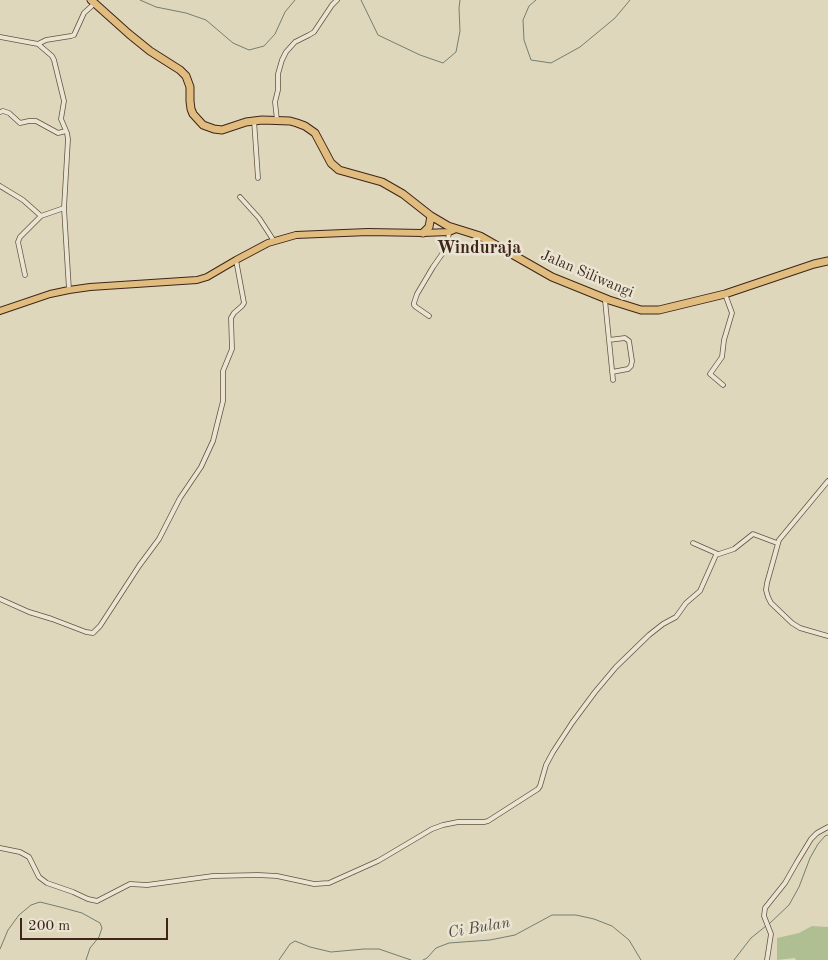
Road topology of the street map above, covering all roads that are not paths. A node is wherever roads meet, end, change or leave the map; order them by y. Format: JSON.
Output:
{"nodes":[{"id":1,"x":338,"y":0,"type":"edge"},
{"id":2,"x":95,"y":2,"type":"edge"},
{"id":3,"x":0,"y":37,"type":"edge"},
{"id":4,"x":38,"y":44,"type":"junction"},
{"id":5,"x":0,"y":112,"type":"edge"},
{"id":6,"x":254,"y":120,"type":"junction"},
{"id":7,"x":277,"y":120,"type":"junction"},
{"id":8,"x":66,"y":131,"type":"junction"},
{"id":9,"x":258,"y":178,"type":"dead end"},
{"id":10,"x":0,"y":186,"type":"edge"},
{"id":11,"x":240,"y":197,"type":"dead end"},
{"id":12,"x":64,"y":208,"type":"junction"},
{"id":13,"x":41,"y":216,"type":"junction"},
{"id":14,"x":431,"y":216,"type":"junction"},
{"id":15,"x":452,"y":230,"type":"junction"},
{"id":16,"x":423,"y":233,"type":"junction"},
{"id":17,"x":274,"y":241,"type":"junction"},
{"id":18,"x":236,"y":260,"type":"junction"},
{"id":19,"x":828,"y":261,"type":"edge"},
{"id":20,"x":25,"y":275,"type":"dead end"},
{"id":21,"x":68,"y":290,"type":"junction"},
{"id":22,"x":725,"y":294,"type":"junction"},
{"id":23,"x":605,"y":299,"type":"junction"},
{"id":24,"x":0,"y":311,"type":"edge"},
{"id":25,"x":429,"y":316,"type":"dead end"},
{"id":26,"x":609,"y":340,"type":"junction"},
{"id":27,"x":612,"y":372,"type":"junction"},
{"id":28,"x":613,"y":380,"type":"dead end"},
{"id":29,"x":723,"y":384,"type":"dead end"},
{"id":30,"x":828,"y":481,"type":"edge"},
{"id":31,"x":778,"y":543,"type":"junction"},
{"id":32,"x":692,"y":544,"type":"dead end"},
{"id":33,"x":718,"y":554,"type":"junction"},
{"id":34,"x":0,"y":599,"type":"edge"},
{"id":35,"x":828,"y":636,"type":"edge"},
{"id":36,"x":828,"y":827,"type":"edge"},
{"id":37,"x":0,"y":848,"type":"edge"},
{"id":38,"x":768,"y":951,"type":"junction"},
{"id":39,"x":763,"y":960,"type":"edge"},
{"id":40,"x":767,"y":960,"type":"edge"}],
"edges":[{"from":1,"to":7,"type":"street"},
{"from":2,"to":4,"type":"street"},
{"from":2,"to":6,"type":"highway","name":"Jalan Siliwangi"},
{"from":3,"to":4,"type":"street"},
{"from":4,"to":8,"type":"street"},
{"from":5,"to":8,"type":"street"},
{"from":6,"to":7,"type":"highway","name":"Jalan Siliwangi"},
{"from":6,"to":9,"type":"street"},
{"from":7,"to":14,"type":"highway","name":"Jalan Siliwangi"},
{"from":8,"to":12,"type":"street"},
{"from":10,"to":13,"type":"street"},
{"from":11,"to":17,"type":"street"},
{"from":12,"to":13,"type":"street"},
{"from":12,"to":21,"type":"street"},
{"from":13,"to":20,"type":"street"},
{"from":14,"to":15,"type":"highway","name":"Jalan Siliwangi"},
{"from":14,"to":16,"type":"highway"},
{"from":15,"to":16,"type":"main road"},
{"from":15,"to":23,"type":"highway","name":"Jalan Siliwangi"},
{"from":15,"to":25,"type":"street"},
{"from":16,"to":17,"type":"main road"},
{"from":17,"to":18,"type":"main road"},
{"from":18,"to":21,"type":"main road"},
{"from":18,"to":34,"type":"street"},
{"from":19,"to":22,"type":"highway","name":"Jalan Siliwangi"},
{"from":21,"to":24,"type":"main road"},
{"from":22,"to":23,"type":"highway","name":"Jalan Siliwangi"},
{"from":22,"to":29,"type":"street"},
{"from":23,"to":26,"type":"street"},
{"from":26,"to":27,"type":"street"},
{"from":26,"to":27,"type":"street"},
{"from":27,"to":28,"type":"street"},
{"from":30,"to":31,"type":"street"},
{"from":31,"to":33,"type":"street"},
{"from":31,"to":35,"type":"street"},
{"from":32,"to":33,"type":"street"},
{"from":33,"to":37,"type":"street"},
{"from":36,"to":38,"type":"street"},
{"from":38,"to":39,"type":"street"},
{"from":38,"to":40,"type":"street"}]}
